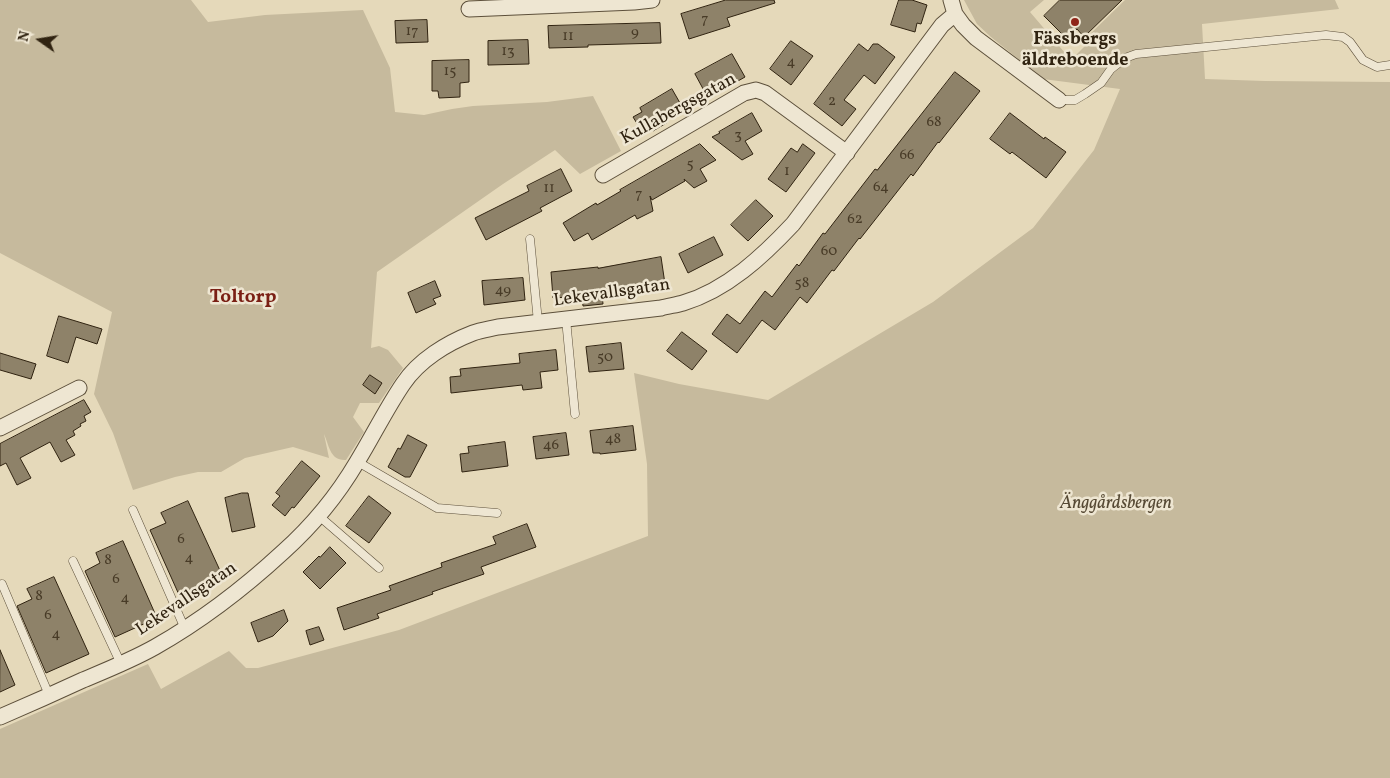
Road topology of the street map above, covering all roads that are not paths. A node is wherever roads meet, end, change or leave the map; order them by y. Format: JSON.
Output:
{"nodes":[{"id":1,"x":652,"y":0,"type":"edge"},
{"id":2,"x":953,"y":7,"type":"edge"},
{"id":3,"x":469,"y":9,"type":"dead end"},
{"id":4,"x":1390,"y":65,"type":"edge"},
{"id":5,"x":1059,"y":100,"type":"joint"},
{"id":6,"x":847,"y":153,"type":"junction"},
{"id":7,"x":603,"y":175,"type":"dead end"},
{"id":8,"x":530,"y":239,"type":"dead end"},
{"id":9,"x":566,"y":319,"type":"junction"},
{"id":10,"x":538,"y":322,"type":"junction"},
{"id":11,"x":79,"y":388,"type":"dead end"},
{"id":12,"x":575,"y":414,"type":"dead end"},
{"id":13,"x":0,"y":428,"type":"edge"},
{"id":14,"x":358,"y":462,"type":"junction"},
{"id":15,"x":133,"y":510,"type":"dead end"},
{"id":16,"x":496,"y":513,"type":"dead end"},
{"id":17,"x":319,"y":516,"type":"junction"},
{"id":18,"x":73,"y":561,"type":"dead end"},
{"id":19,"x":379,"y":568,"type":"dead end"},
{"id":20,"x":2,"y":584,"type":"dead end"},
{"id":21,"x":185,"y":629,"type":"junction"},
{"id":22,"x":121,"y":664,"type":"junction"},
{"id":23,"x":49,"y":696,"type":"junction"},
{"id":24,"x":0,"y":717,"type":"edge"}],
"edges":[{"from":1,"to":3,"type":"street"},
{"from":2,"to":5,"type":"street"},
{"from":2,"to":6,"type":"street","name":"Lekevallsgatan"},
{"from":4,"to":5,"type":"lane"},
{"from":6,"to":7,"type":"street","name":"Kullabergsgatan"},
{"from":6,"to":9,"type":"street","name":"Lekevallsgatan"},
{"from":8,"to":10,"type":"lane"},
{"from":9,"to":10,"type":"street","name":"Lekevallsgatan"},
{"from":9,"to":12,"type":"lane"},
{"from":10,"to":14,"type":"street","name":"Lekevallsgatan"},
{"from":11,"to":13,"type":"street"},
{"from":14,"to":16,"type":"lane"},
{"from":14,"to":17,"type":"street","name":"Lekevallsgatan"},
{"from":15,"to":21,"type":"lane"},
{"from":17,"to":19,"type":"lane"},
{"from":17,"to":21,"type":"street","name":"Lekevallsgatan"},
{"from":18,"to":22,"type":"lane"},
{"from":20,"to":23,"type":"lane"},
{"from":21,"to":22,"type":"street","name":"Lekevallsgatan"},
{"from":22,"to":23,"type":"street","name":"Lekevallsgatan"},
{"from":23,"to":24,"type":"street","name":"Lekevallsgatan"}]}
